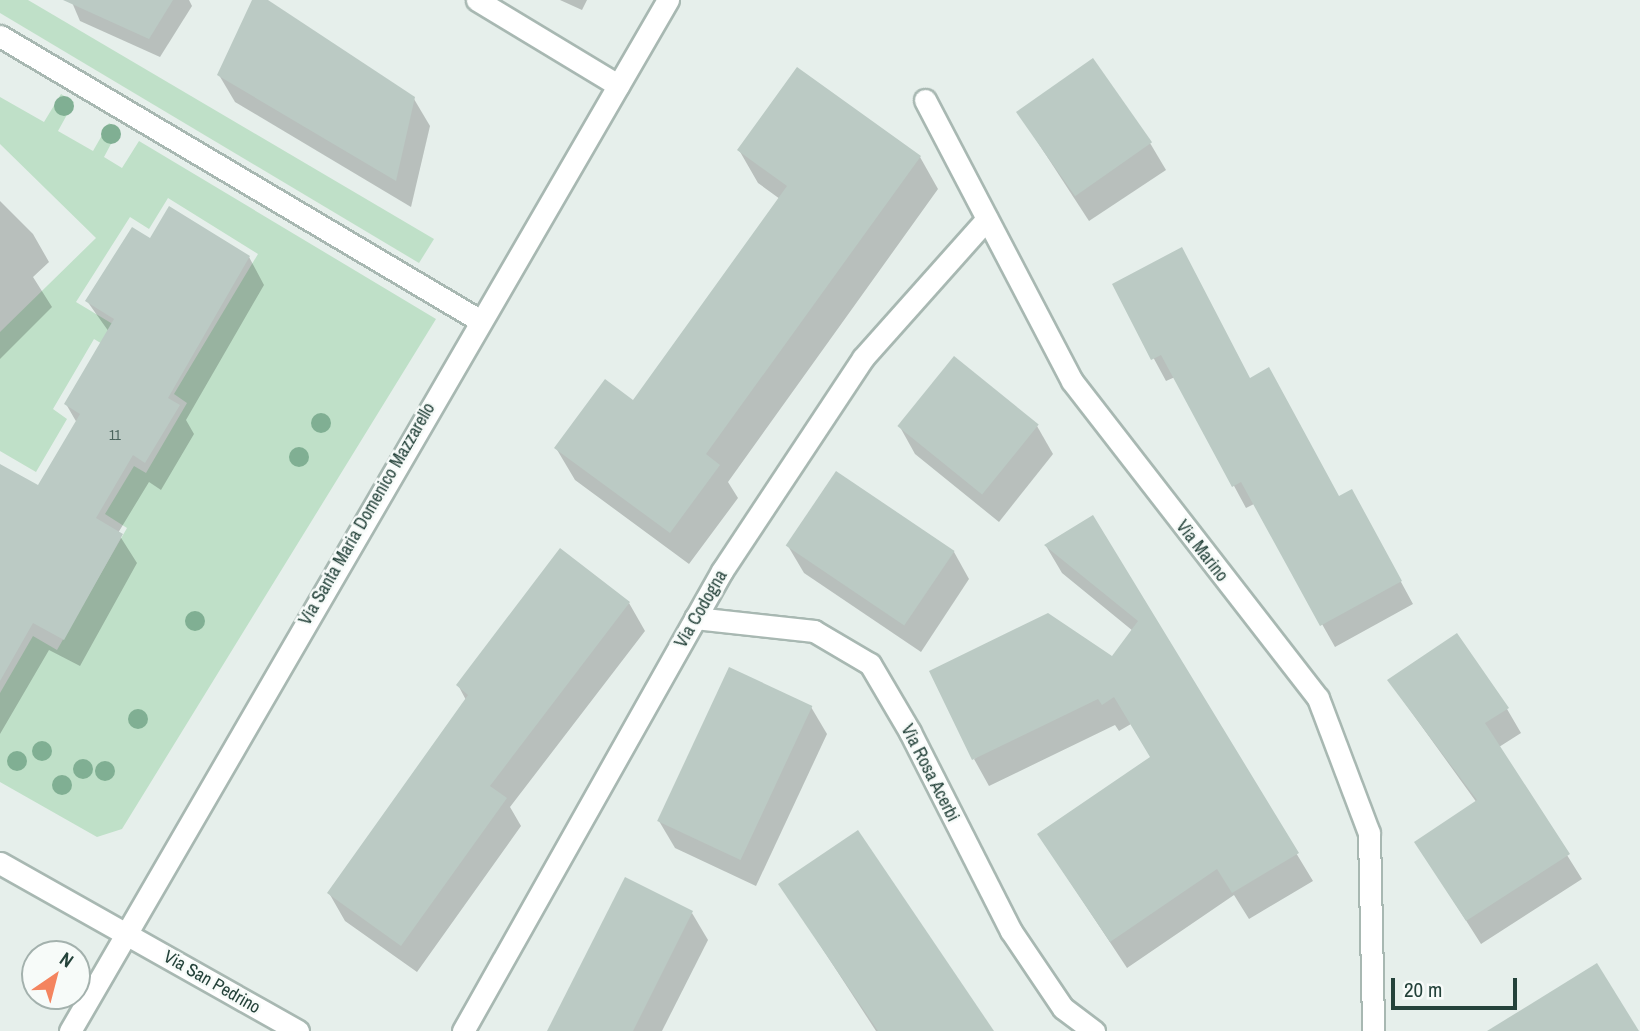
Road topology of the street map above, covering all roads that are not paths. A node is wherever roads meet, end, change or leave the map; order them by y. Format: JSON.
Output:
{"nodes":[{"id":1,"x":477,"y":0,"type":"edge"},
{"id":2,"x":668,"y":0,"type":"edge"},
{"id":3,"x":0,"y":36,"type":"edge"},
{"id":4,"x":618,"y":85,"type":"junction"},
{"id":5,"x":925,"y":100,"type":"dead end"},
{"id":6,"x":987,"y":219,"type":"junction"},
{"id":7,"x":479,"y":320,"type":"junction"},
{"id":8,"x":695,"y":618,"type":"junction"},
{"id":9,"x":0,"y":863,"type":"edge"},
{"id":10,"x":125,"y":934,"type":"junction"},
{"id":11,"x":70,"y":1031,"type":"edge"},
{"id":12,"x":298,"y":1031,"type":"edge"},
{"id":13,"x":463,"y":1031,"type":"edge"},
{"id":14,"x":1094,"y":1031,"type":"edge"},
{"id":15,"x":1373,"y":1031,"type":"edge"}],
"edges":[{"from":1,"to":4,"type":"street"},
{"from":2,"to":4,"type":"street","name":"Via Santa Maria Domenico Mazzarello"},
{"from":3,"to":7,"type":"street"},
{"from":4,"to":7,"type":"street","name":"Via Santa Maria Domenico Mazzarello"},
{"from":5,"to":6,"type":"street","name":"Via Marino"},
{"from":6,"to":8,"type":"street","name":"Via Codogna"},
{"from":6,"to":15,"type":"street","name":"Via Marino"},
{"from":7,"to":10,"type":"street","name":"Via Santa Maria Domenico Mazzarello"},
{"from":8,"to":13,"type":"street","name":"Via Codogna"},
{"from":8,"to":14,"type":"street","name":"Via Rosa Acerbi"},
{"from":9,"to":10,"type":"street","name":"Via San Pedrino"},
{"from":10,"to":11,"type":"street","name":"Via Santa Maria Domenico Mazzarello"},
{"from":10,"to":12,"type":"street","name":"Via San Pedrino"}]}
